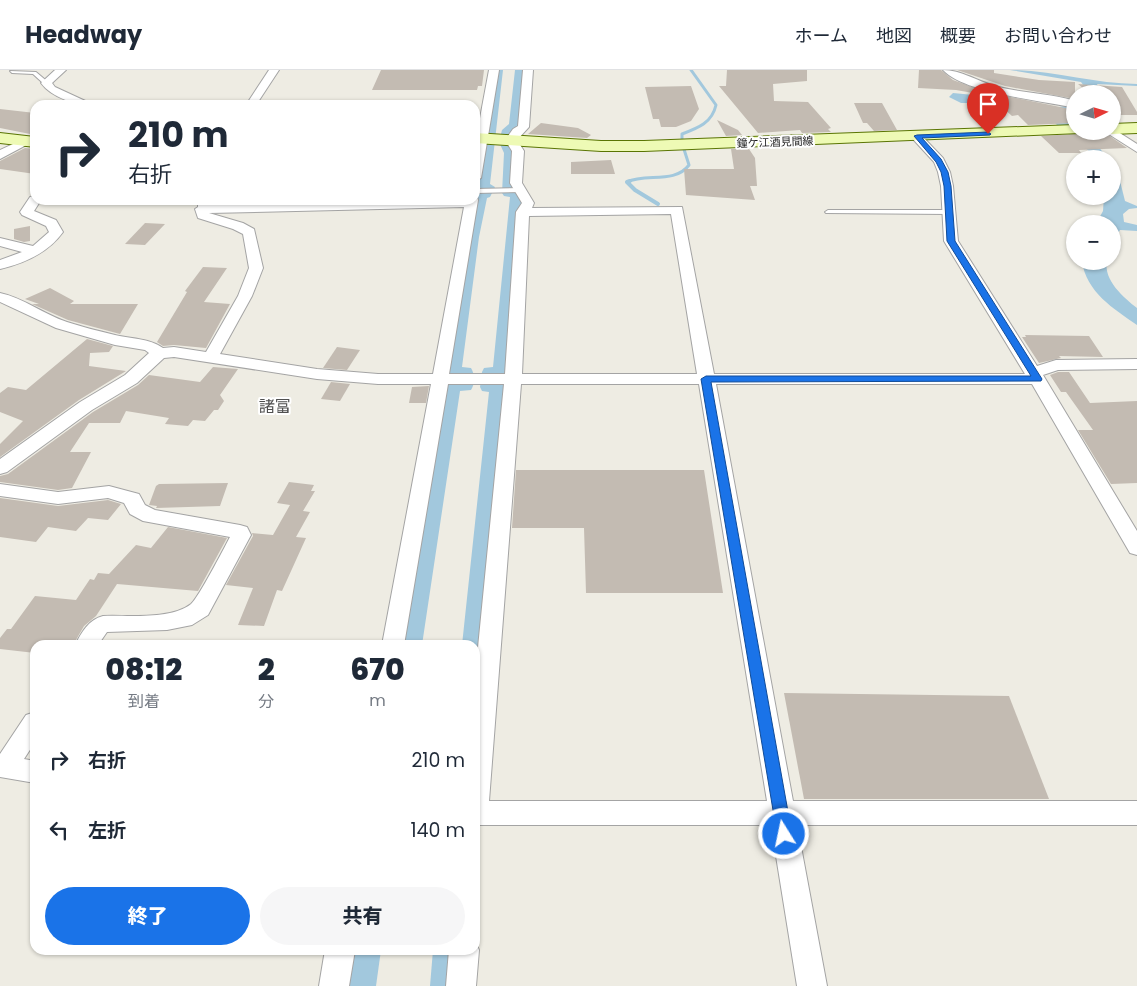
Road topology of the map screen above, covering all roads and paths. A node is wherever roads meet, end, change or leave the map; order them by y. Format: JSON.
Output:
{"nodes":[{"id":1,"x":61,"y":70,"type":"edge"},
{"id":2,"x":274,"y":70,"type":"edge"},
{"id":3,"x":494,"y":70,"type":"edge"},
{"id":4,"x":528,"y":70,"type":"edge"},
{"id":5,"x":948,"y":70,"type":"edge"},
{"id":6,"x":12,"y":72,"type":"dead end"},
{"id":7,"x":46,"y":83,"type":"junction"},
{"id":8,"x":77,"y":100,"type":"edge"},
{"id":9,"x":254,"y":100,"type":"edge"},
{"id":10,"x":1066,"y":102,"type":"edge"},
{"id":11,"x":1137,"y":128,"type":"edge"},
{"id":12,"x":1121,"y":129,"type":"edge"},
{"id":13,"x":1066,"y":131,"type":"edge"},
{"id":14,"x":917,"y":136,"type":"junction"},
{"id":15,"x":1121,"y":137,"type":"edge"},
{"id":16,"x":0,"y":138,"type":"edge"},
{"id":17,"x":481,"y":138,"type":"edge"},
{"id":18,"x":509,"y":140,"type":"junction"},
{"id":19,"x":30,"y":141,"type":"edge"},
{"id":20,"x":1137,"y":149,"type":"edge"},
{"id":21,"x":0,"y":155,"type":"edge"},
{"id":22,"x":522,"y":190,"type":"junction"},
{"id":23,"x":480,"y":197,"type":"edge"},
{"id":24,"x":32,"y":205,"type":"edge"},
{"id":25,"x":201,"y":205,"type":"edge"},
{"id":26,"x":472,"y":205,"type":"edge"},
{"id":27,"x":523,"y":212,"type":"junction"},
{"id":28,"x":828,"y":212,"type":"dead end"},
{"id":29,"x":948,"y":212,"type":"junction"},
{"id":30,"x":0,"y":242,"type":"edge"},
{"id":31,"x":36,"y":251,"type":"junction"},
{"id":32,"x":0,"y":265,"type":"edge"},
{"id":33,"x":0,"y":297,"type":"edge"},
{"id":34,"x":159,"y":354,"type":"junction"},
{"id":35,"x":211,"y":357,"type":"junction"},
{"id":36,"x":1137,"y":364,"type":"edge"},
{"id":37,"x":1035,"y":376,"type":"junction"},
{"id":38,"x":444,"y":379,"type":"junction"},
{"id":39,"x":509,"y":379,"type":"junction"},
{"id":40,"x":706,"y":379,"type":"junction"},
{"id":41,"x":0,"y":468,"type":"edge"},
{"id":42,"x":0,"y":490,"type":"edge"},
{"id":43,"x":1137,"y":548,"type":"edge"},
{"id":44,"x":89,"y":640,"type":"edge"},
{"id":45,"x":394,"y":640,"type":"edge"},
{"id":46,"x":30,"y":729,"type":"edge"},
{"id":47,"x":480,"y":748,"type":"edge"},
{"id":48,"x":3,"y":766,"type":"edge"},
{"id":49,"x":30,"y":771,"type":"edge"},
{"id":50,"x":480,"y":812,"type":"edge"},
{"id":51,"x":1137,"y":813,"type":"edge"},
{"id":52,"x":781,"y":815,"type":"junction"},
{"id":53,"x":339,"y":955,"type":"edge"},
{"id":54,"x":464,"y":955,"type":"edge"},
{"id":55,"x":334,"y":986,"type":"edge"},
{"id":56,"x":462,"y":986,"type":"edge"},
{"id":57,"x":812,"y":986,"type":"edge"}],
"edges":[{"from":1,"to":7,"type":"street"},
{"from":2,"to":9,"type":"street"},
{"from":3,"to":17,"type":"street"},
{"from":4,"to":18,"type":"street"},
{"from":5,"to":10,"type":"street"},
{"from":6,"to":7,"type":"lane"},
{"from":7,"to":8,"type":"street"},
{"from":11,"to":12,"type":"main road"},
{"from":13,"to":14,"type":"main road","name":"鐘ケ江酒見間線"},
{"from":14,"to":18,"type":"main road","name":"鐘ケ江酒見間線"},
{"from":14,"to":29,"type":"street"},
{"from":15,"to":20,"type":"street"},
{"from":16,"to":19,"type":"main road"},
{"from":17,"to":18,"type":"main road","name":"鐘ケ江酒見間線"},
{"from":18,"to":22,"type":"street"},
{"from":19,"to":21,"type":"street"},
{"from":22,"to":23,"type":"lane"},
{"from":22,"to":27,"type":"street"},
{"from":24,"to":31,"type":"street"},
{"from":25,"to":35,"type":"street"},
{"from":26,"to":38,"type":"street"},
{"from":27,"to":39,"type":"street"},
{"from":27,"to":40,"type":"street"},
{"from":28,"to":29,"type":"lane"},
{"from":29,"to":37,"type":"street"},
{"from":30,"to":31,"type":"street"},
{"from":31,"to":32,"type":"street"},
{"from":33,"to":34,"type":"street"},
{"from":34,"to":35,"type":"street"},
{"from":34,"to":41,"type":"street"},
{"from":35,"to":38,"type":"street"},
{"from":36,"to":37,"type":"street"},
{"from":37,"to":40,"type":"street"},
{"from":37,"to":43,"type":"street"},
{"from":38,"to":39,"type":"street"},
{"from":38,"to":45,"type":"street"},
{"from":39,"to":40,"type":"street"},
{"from":39,"to":47,"type":"street"},
{"from":40,"to":52,"type":"street"},
{"from":42,"to":44,"type":"street"},
{"from":46,"to":48,"type":"street"},
{"from":48,"to":49,"type":"street"},
{"from":50,"to":52,"type":"street"},
{"from":51,"to":52,"type":"street"},
{"from":52,"to":57,"type":"street"},
{"from":53,"to":55,"type":"street"},
{"from":54,"to":56,"type":"street"}]}
